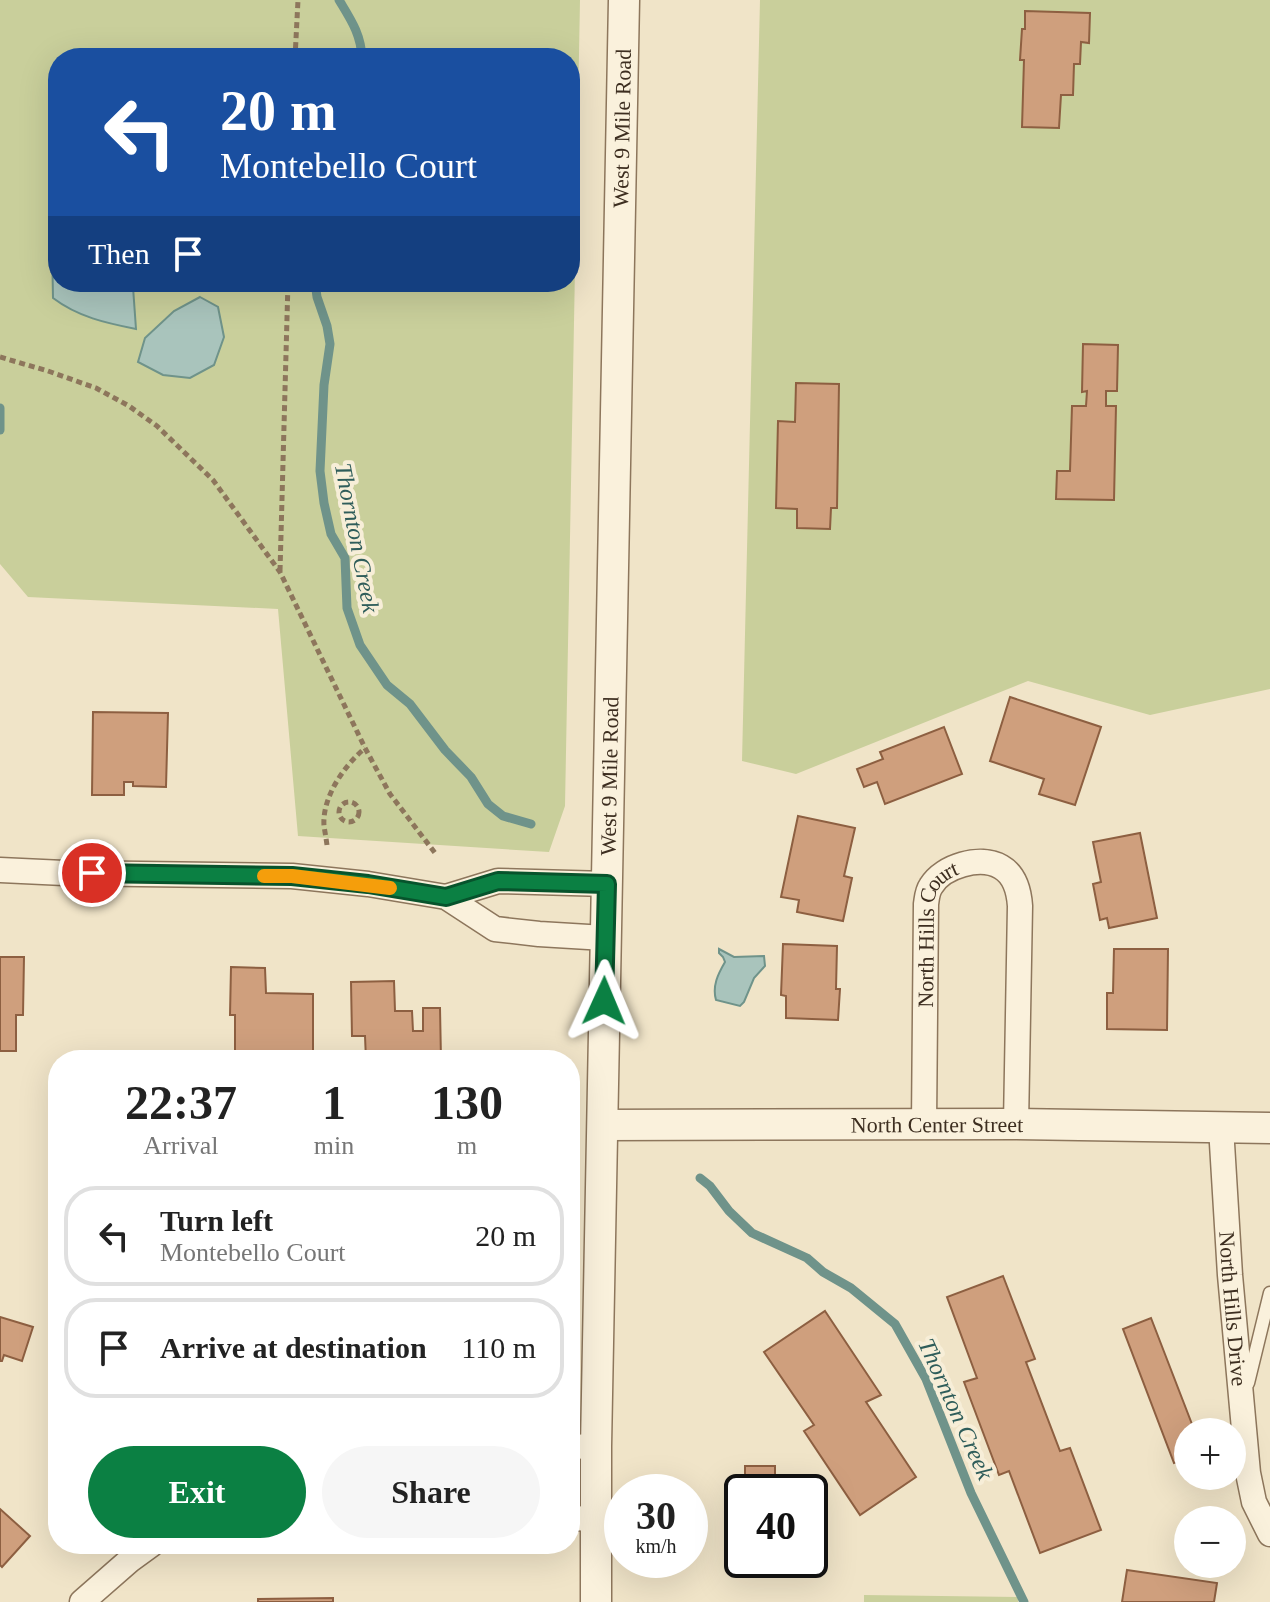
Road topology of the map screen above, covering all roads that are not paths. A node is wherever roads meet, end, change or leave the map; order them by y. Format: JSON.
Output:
{"nodes":[{"id":1,"x":624,"y":0,"type":"edge"},
{"id":2,"x":0,"y":870,"type":"edge"},
{"id":3,"x":607,"y":884,"type":"junction"},
{"id":4,"x":446,"y":897,"type":"junction"},
{"id":5,"x":605,"y":938,"type":"junction"},
{"id":6,"x":924,"y":1124,"type":"junction"},
{"id":7,"x":1016,"y":1124,"type":"junction"},
{"id":8,"x":603,"y":1125,"type":"junction"},
{"id":9,"x":1221,"y":1127,"type":"junction"},
{"id":10,"x":1270,"y":1128,"type":"edge"},
{"id":11,"x":1270,"y":1293,"type":"edge"},
{"id":12,"x":1243,"y":1418,"type":"joint"},
{"id":13,"x":583,"y":1446,"type":"edge"},
{"id":14,"x":1246,"y":1451,"type":"edge"},
{"id":15,"x":583,"y":1519,"type":"edge"},
{"id":16,"x":1270,"y":1534,"type":"edge"},
{"id":17,"x":138,"y":1554,"type":"edge"},
{"id":18,"x":82,"y":1602,"type":"edge"},
{"id":19,"x":596,"y":1602,"type":"edge"}],
"edges":[{"from":1,"to":3,"type":"street","name":"West 9 Mile Road"},
{"from":2,"to":4,"type":"street"},
{"from":3,"to":4,"type":"street"},
{"from":3,"to":5,"type":"street","name":"West 9 Mile Road"},
{"from":4,"to":5,"type":"street"},
{"from":5,"to":8,"type":"street","name":"West 9 Mile Road"},
{"from":6,"to":7,"type":"street","name":"North Center Street"},
{"from":6,"to":7,"type":"street","name":"North Hills Court"},
{"from":6,"to":8,"type":"street","name":"North Center Street"},
{"from":7,"to":9,"type":"street","name":"North Center Street"},
{"from":8,"to":13,"type":"street","name":"West 9 Mile Road"},
{"from":9,"to":10,"type":"street","name":"North Center Street"},
{"from":9,"to":12,"type":"street","name":"North Hills Drive"},
{"from":11,"to":12,"type":"lane"},
{"from":13,"to":15,"type":"street","name":"West 9 Mile Road"},
{"from":14,"to":16,"type":"street","name":"North Hills Drive"},
{"from":15,"to":19,"type":"street","name":"West 9 Mile Road"},
{"from":17,"to":18,"type":"street"}]}
